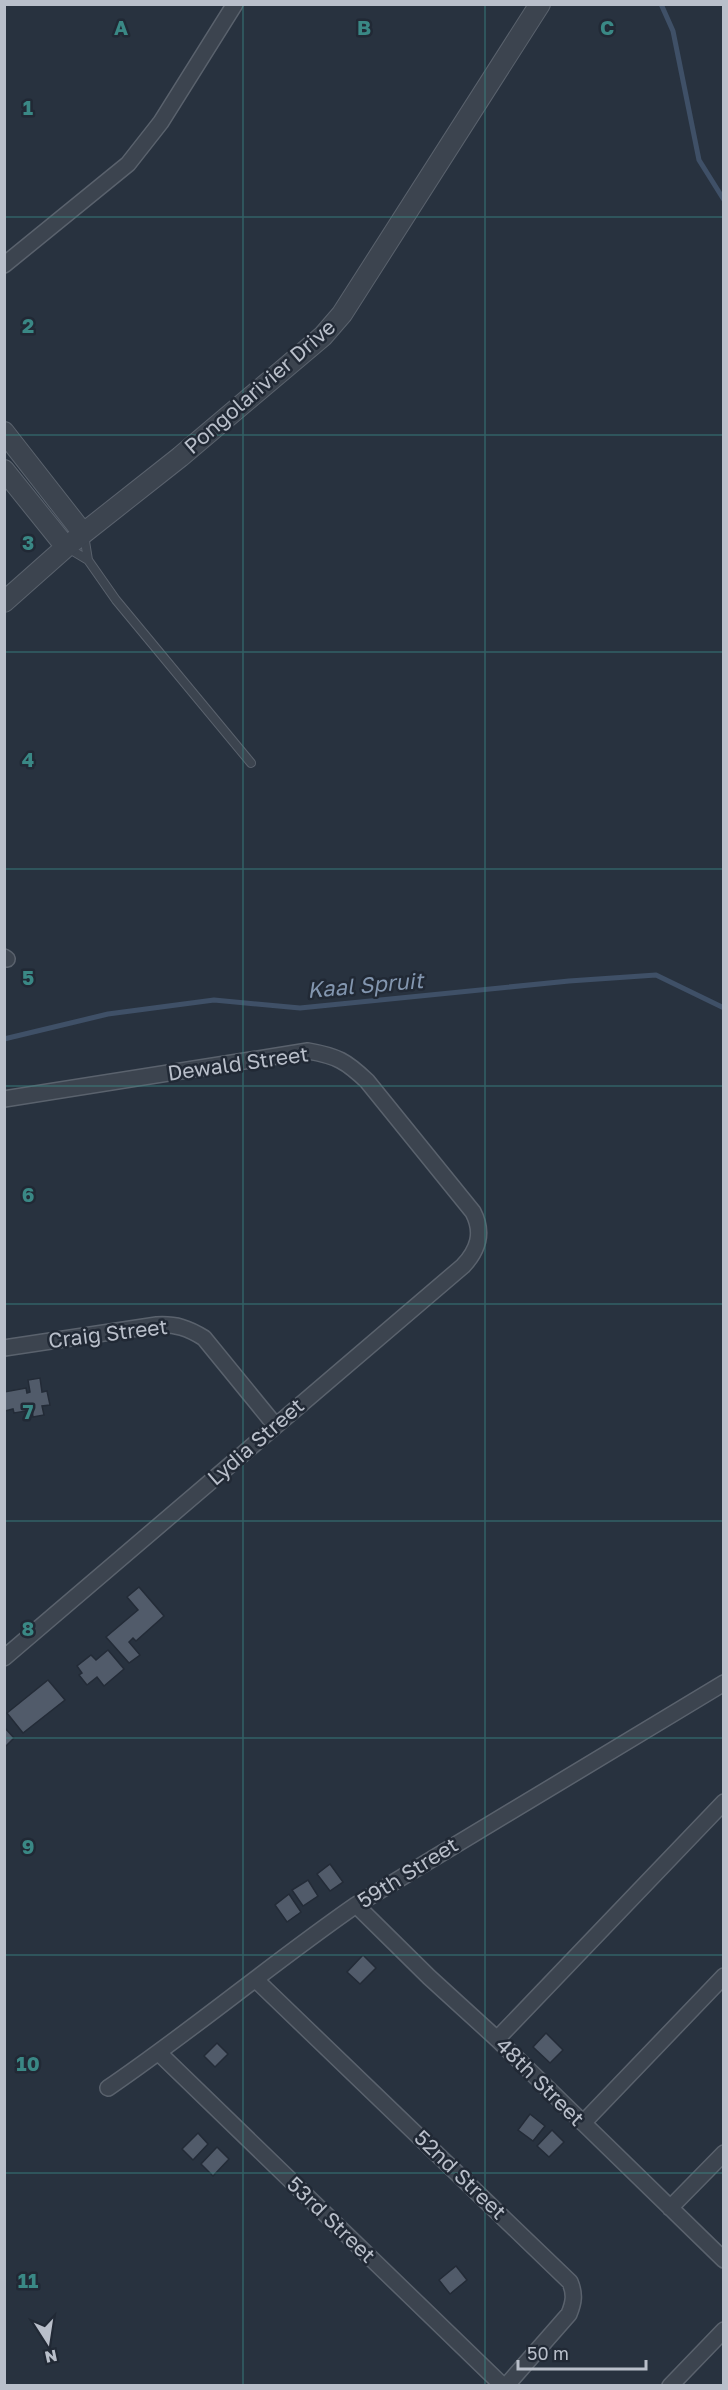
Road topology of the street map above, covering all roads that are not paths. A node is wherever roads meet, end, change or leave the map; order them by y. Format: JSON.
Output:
{"nodes":[{"id":1,"x":235,"y":4,"type":"edge"},
{"id":2,"x":540,"y":4,"type":"edge"},
{"id":3,"x":4,"y":265,"type":"edge"},
{"id":4,"x":4,"y":432,"type":"edge"},
{"id":5,"x":4,"y":470,"type":"edge"},
{"id":6,"x":83,"y":533,"type":"junction"},
{"id":7,"x":66,"y":547,"type":"junction"},
{"id":8,"x":88,"y":560,"type":"junction"},
{"id":9,"x":4,"y":602,"type":"edge"},
{"id":10,"x":251,"y":763,"type":"dead end"},
{"id":11,"x":4,"y":1099,"type":"edge"},
{"id":12,"x":473,"y":1212,"type":"joint"},
{"id":13,"x":4,"y":1348,"type":"edge"},
{"id":14,"x":275,"y":1425,"type":"junction"},
{"id":15,"x":4,"y":1658,"type":"edge"},
{"id":16,"x":722,"y":1687,"type":"edge"},
{"id":17,"x":723,"y":1802,"type":"edge"},
{"id":18,"x":356,"y":1905,"type":"junction"},
{"id":19,"x":723,"y":1976,"type":"edge"},
{"id":20,"x":256,"y":1980,"type":"junction"},
{"id":21,"x":497,"y":2039,"type":"junction"},
{"id":22,"x":159,"y":2053,"type":"junction"},
{"id":23,"x":108,"y":2088,"type":"dead end"},
{"id":24,"x":583,"y":2124,"type":"junction"},
{"id":25,"x":723,"y":2153,"type":"edge"},
{"id":26,"x":670,"y":2208,"type":"junction"},
{"id":27,"x":723,"y":2260,"type":"edge"},
{"id":28,"x":723,"y":2330,"type":"edge"},
{"id":29,"x":505,"y":2385,"type":"edge"},
{"id":30,"x":670,"y":2385,"type":"edge"}],
"edges":[{"from":1,"to":3,"type":"street"},
{"from":2,"to":6,"type":"street","name":"Pongolarivier Drive"},
{"from":4,"to":6,"type":"street"},
{"from":5,"to":7,"type":"street"},
{"from":6,"to":7,"type":"street","name":"Pongolarivier Drive"},
{"from":6,"to":8,"type":"lane"},
{"from":7,"to":8,"type":"lane"},
{"from":7,"to":9,"type":"street","name":"Pongolarivier Drive"},
{"from":8,"to":10,"type":"lane"},
{"from":11,"to":12,"type":"street","name":"Dewald Street"},
{"from":12,"to":14,"type":"street","name":"Lydia Street"},
{"from":13,"to":14,"type":"street","name":"Craig Street"},
{"from":14,"to":15,"type":"street","name":"Lydia Street"},
{"from":16,"to":18,"type":"street","name":"59th Street"},
{"from":17,"to":21,"type":"street"},
{"from":18,"to":20,"type":"street","name":"59th Street"},
{"from":18,"to":21,"type":"street","name":"48th Street"},
{"from":19,"to":24,"type":"street"},
{"from":20,"to":22,"type":"street","name":"59th Street"},
{"from":20,"to":29,"type":"street","name":"52nd Street"},
{"from":21,"to":24,"type":"street","name":"48th Street"},
{"from":22,"to":23,"type":"street","name":"59th Street"},
{"from":22,"to":29,"type":"street","name":"53rd Street"},
{"from":24,"to":26,"type":"street","name":"48th Street"},
{"from":25,"to":26,"type":"street"},
{"from":26,"to":27,"type":"street","name":"48th Street"},
{"from":28,"to":30,"type":"street"}]}
